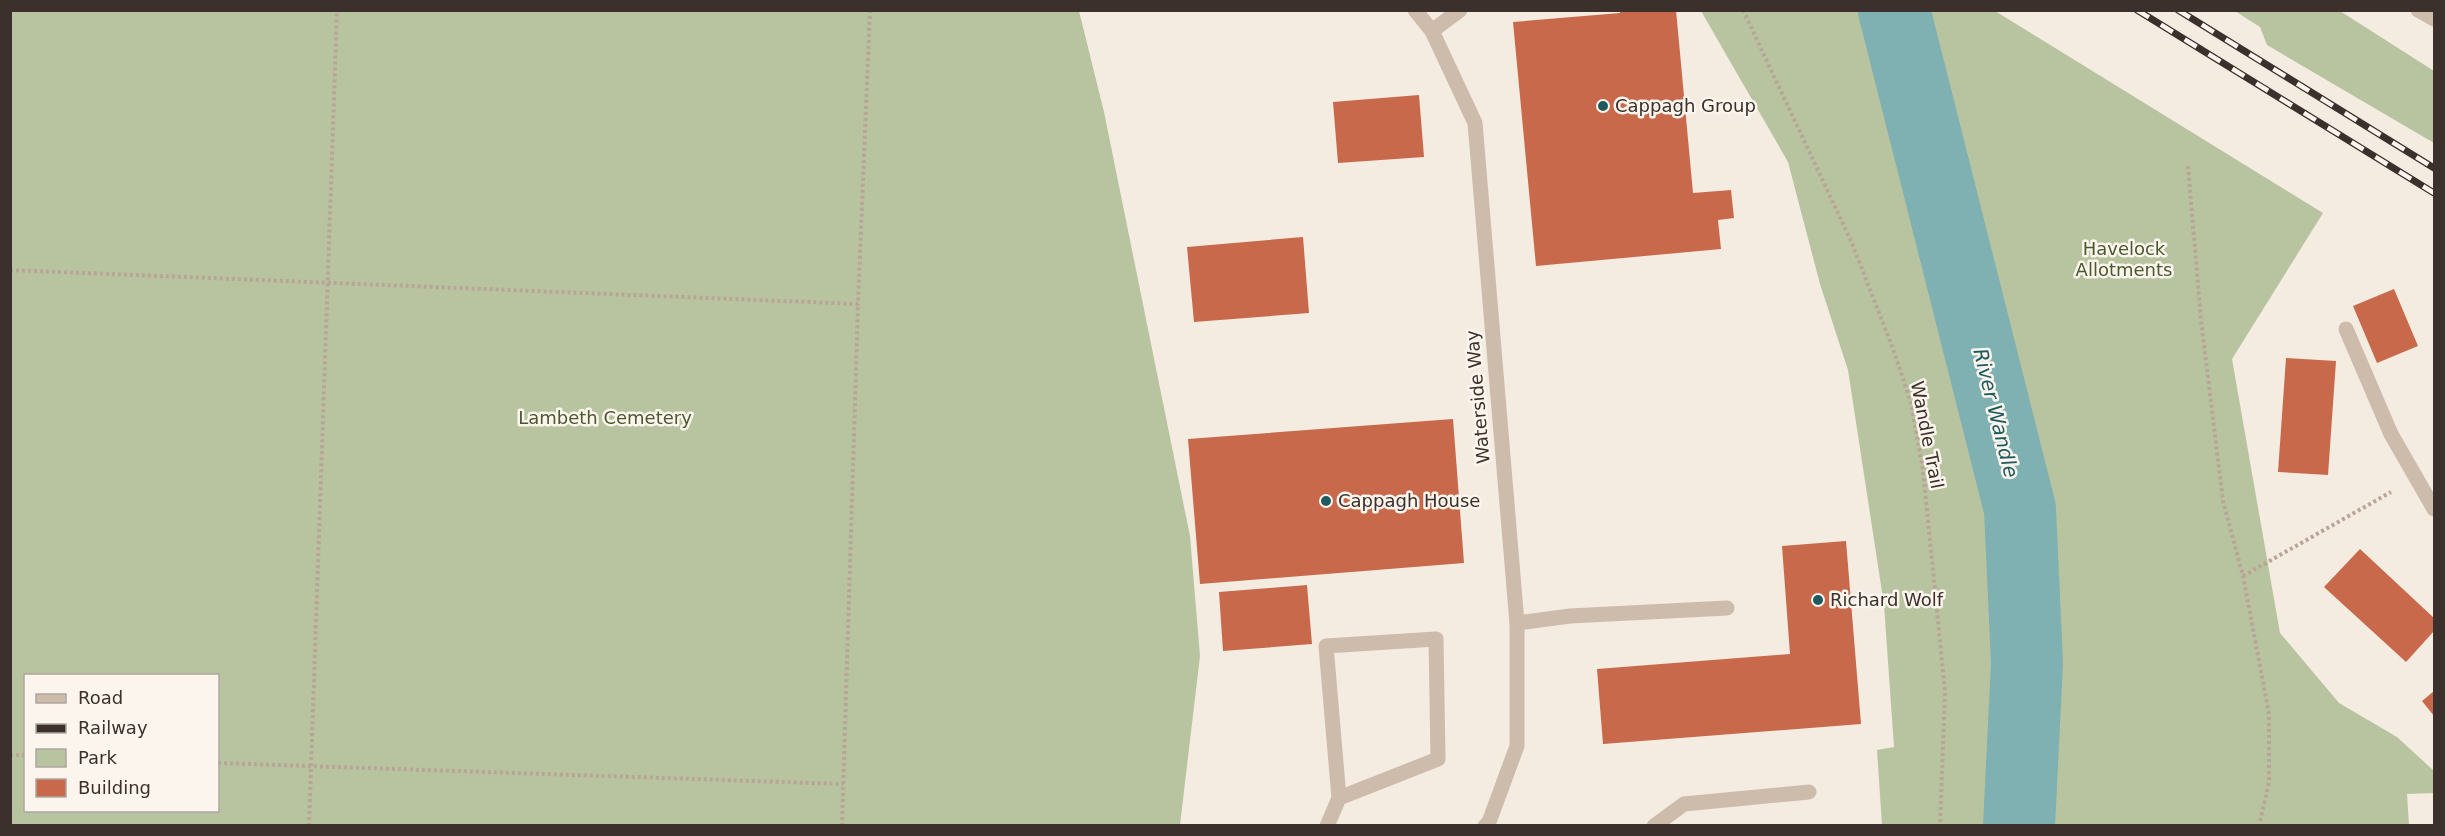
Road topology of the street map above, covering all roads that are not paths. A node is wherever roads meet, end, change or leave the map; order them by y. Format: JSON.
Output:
{"nodes":[{"id":1,"x":1415,"y":10,"type":"edge"},
{"id":2,"x":1460,"y":10,"type":"edge"},
{"id":3,"x":2418,"y":10,"type":"edge"},
{"id":4,"x":2434,"y":19,"type":"edge"},
{"id":5,"x":1432,"y":31,"type":"junction"},
{"id":6,"x":2346,"y":329,"type":"dead end"},
{"id":7,"x":2434,"y":509,"type":"edge"},
{"id":8,"x":1727,"y":608,"type":"dead end"},
{"id":9,"x":1517,"y":623,"type":"junction"},
{"id":10,"x":1809,"y":792,"type":"dead end"},
{"id":11,"x":1339,"y":798,"type":"junction"},
{"id":12,"x":1489,"y":824,"type":"edge"},
{"id":13,"x":1327,"y":825,"type":"edge"},
{"id":14,"x":1654,"y":825,"type":"edge"}],
"edges":[{"from":1,"to":5,"type":"street","name":"Waterside Way"},
{"from":2,"to":5,"type":"street"},
{"from":3,"to":4,"type":"street"},
{"from":5,"to":9,"type":"street","name":"Waterside Way"},
{"from":6,"to":7,"type":"street"},
{"from":8,"to":9,"type":"street"},
{"from":9,"to":12,"type":"street","name":"Waterside Way"},
{"from":10,"to":14,"type":"street"},
{"from":11,"to":11,"type":"street"},
{"from":11,"to":13,"type":"street"}]}
